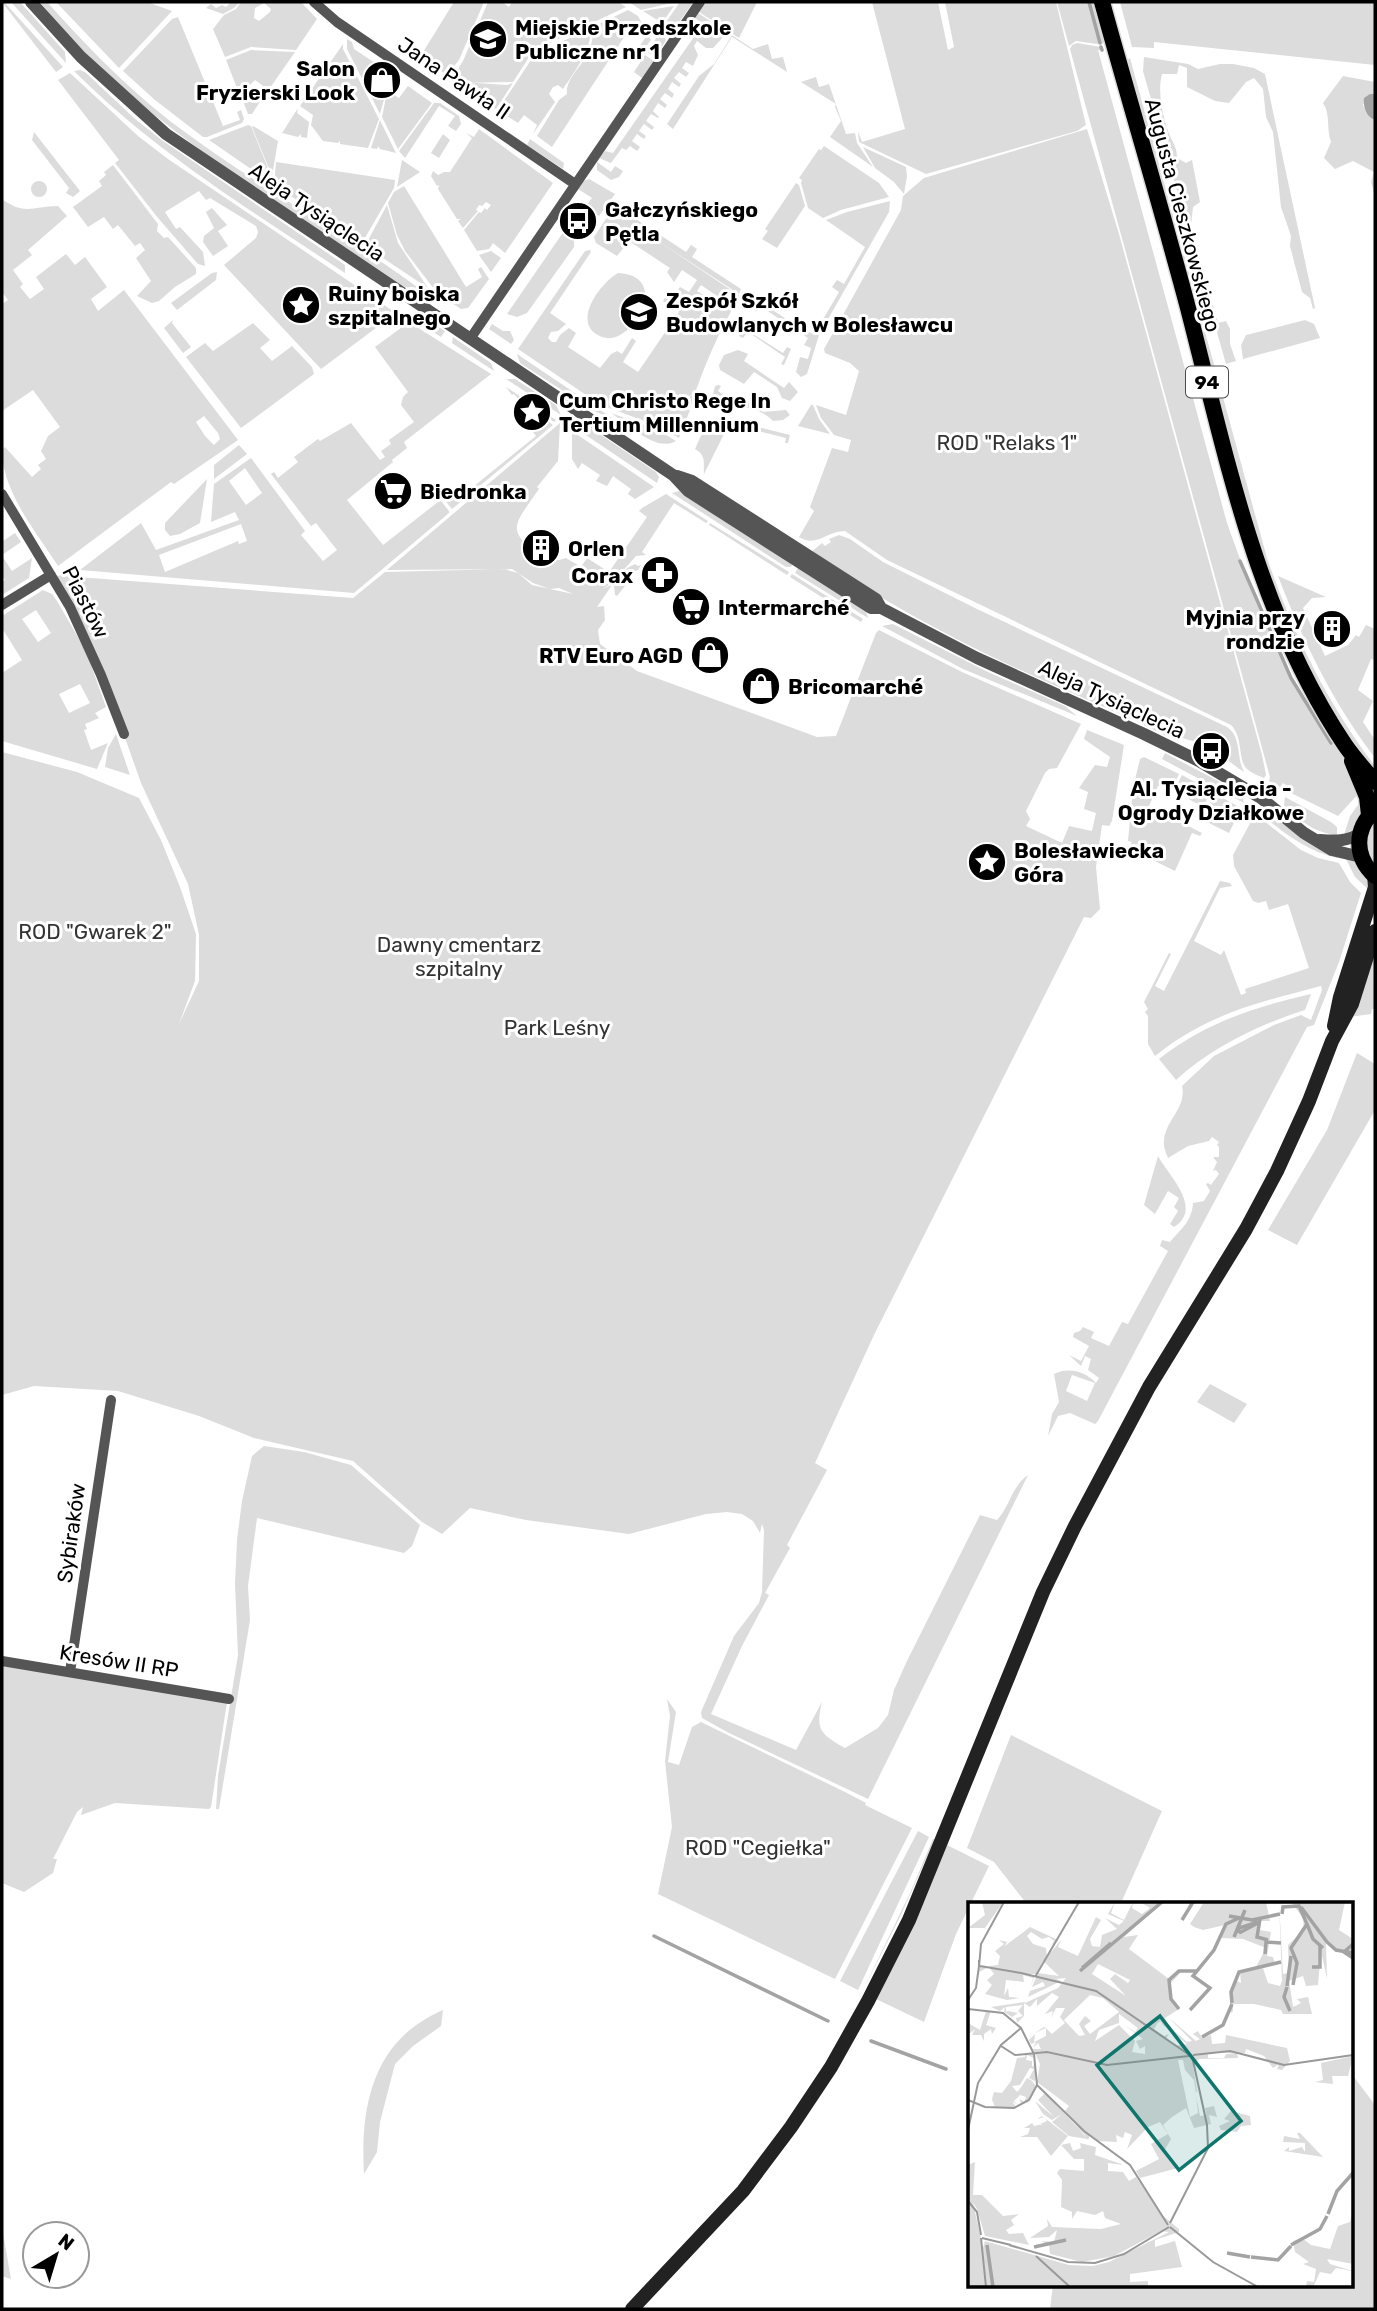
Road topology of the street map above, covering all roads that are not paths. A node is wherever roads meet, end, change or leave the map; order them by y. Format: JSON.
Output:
{"nodes":[{"id":1,"x":31,"y":2,"type":"edge"},
{"id":2,"x":314,"y":2,"type":"edge"},
{"id":3,"x":700,"y":2,"type":"edge"},
{"id":4,"x":1102,"y":2,"type":"edge"},
{"id":5,"x":575,"y":184,"type":"junction"},
{"id":6,"x":470,"y":339,"type":"junction"},
{"id":7,"x":2,"y":494,"type":"edge"},
{"id":8,"x":51,"y":575,"type":"junction"},
{"id":9,"x":2,"y":605,"type":"edge"},
{"id":10,"x":124,"y":734,"type":"dead end"},
{"id":11,"x":1347,"y":749,"type":"junction"},
{"id":12,"x":1375,"y":782,"type":"edge"},
{"id":13,"x":1372,"y":813,"type":"edge"},
{"id":14,"x":1360,"y":834,"type":"junction"},
{"id":15,"x":1318,"y":840,"type":"junction"},
{"id":16,"x":1361,"y":858,"type":"junction"},
{"id":17,"x":1375,"y":876,"type":"edge"},
{"id":18,"x":1375,"y":931,"type":"edge"},
{"id":19,"x":1332,"y":1041,"type":"junction"},
{"id":20,"x":111,"y":1400,"type":"dead end"},
{"id":21,"x":2,"y":1661,"type":"edge"},
{"id":22,"x":70,"y":1672,"type":"junction"},
{"id":23,"x":229,"y":1699,"type":"dead end"},
{"id":24,"x":632,"y":2309,"type":"edge"}],
"edges":[{"from":1,"to":6,"type":"street","name":"Aleja Tysiąclecia"},
{"from":2,"to":5,"type":"street","name":"Jana Pawła II"},
{"from":3,"to":5,"type":"street"},
{"from":4,"to":11,"type":"main road","name":"Augusta Cieszkowskiego","number":"94"},
{"from":5,"to":6,"type":"street"},
{"from":6,"to":15,"type":"street","name":"Aleja Tysiąclecia"},
{"from":7,"to":8,"type":"street","name":"Piastów"},
{"from":8,"to":9,"type":"street"},
{"from":8,"to":10,"type":"street","name":"Piastów"},
{"from":11,"to":12,"type":"main road","name":"Augusta Cieszkowskiego","number":"94"},
{"from":11,"to":13,"type":"main road","name":"Augusta Cieszkowskiego","number":"94"},
{"from":13,"to":14,"type":"main road","number":"94"},
{"from":14,"to":15,"type":"street"},
{"from":14,"to":16,"type":"main road","number":"94"},
{"from":15,"to":16,"type":"street","name":"Aleja Tysiąclecia"},
{"from":16,"to":17,"type":"main road"},
{"from":17,"to":19,"type":"main road"},
{"from":18,"to":19,"type":"main road"},
{"from":19,"to":24,"type":"main road"},
{"from":20,"to":22,"type":"street","name":"Sybiraków"},
{"from":21,"to":22,"type":"street","name":"Kresów II RP"},
{"from":22,"to":23,"type":"street","name":"Kresów II RP"}]}
